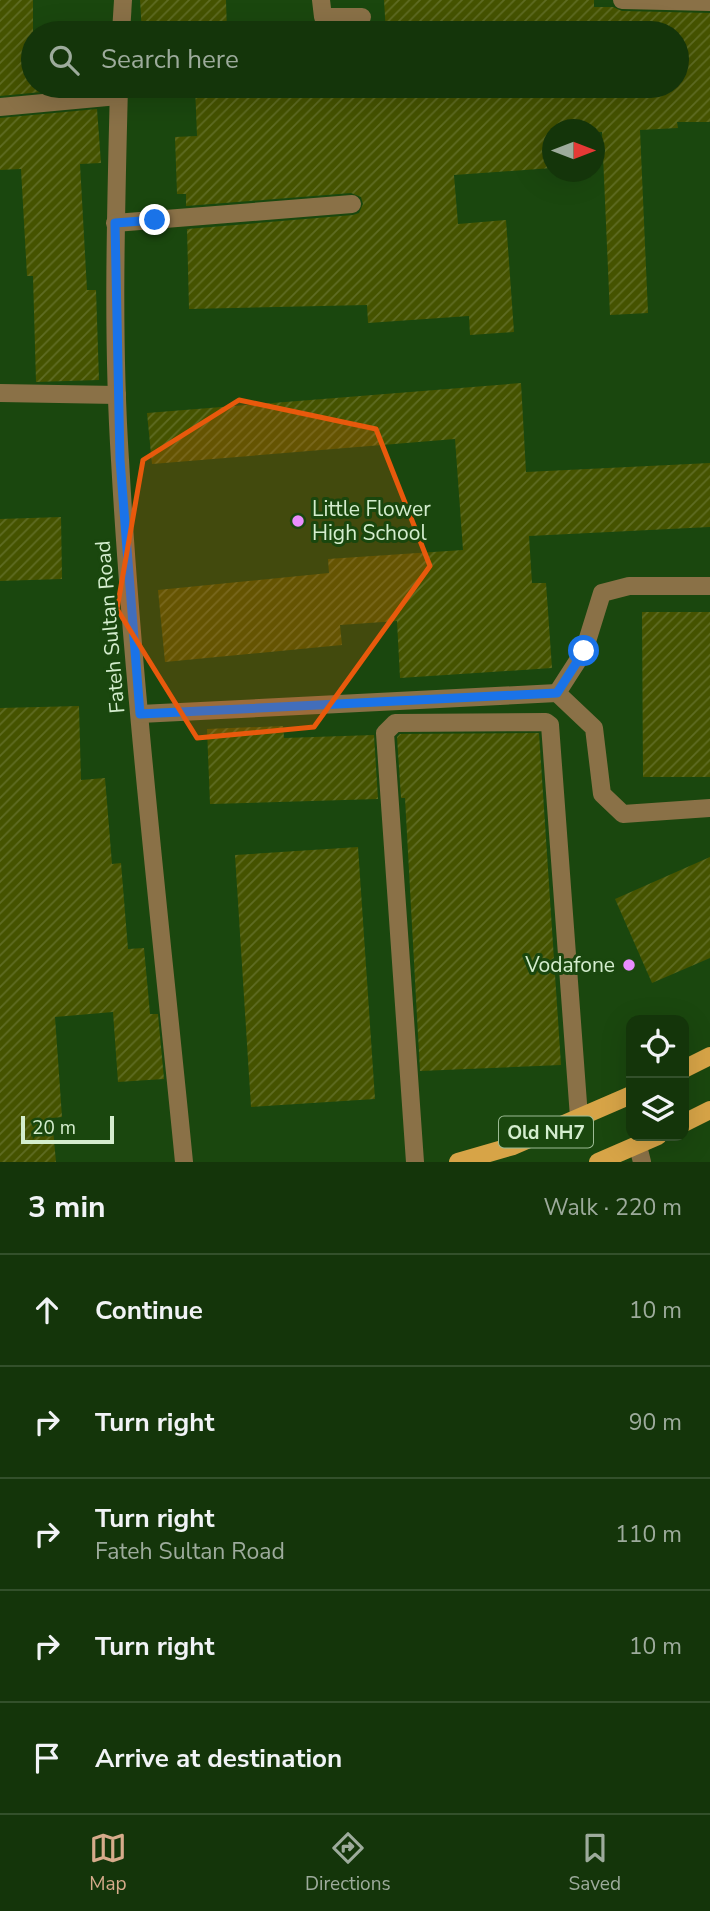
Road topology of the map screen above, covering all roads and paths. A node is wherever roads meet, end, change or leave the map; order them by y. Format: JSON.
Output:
{"nodes":[{"id":1,"x":123,"y":0,"type":"edge"},
{"id":2,"x":321,"y":0,"type":"edge"},
{"id":3,"x":622,"y":0,"type":"edge"},
{"id":4,"x":710,"y":2,"type":"edge"},
{"id":5,"x":362,"y":17,"type":"dead end"},
{"id":6,"x":122,"y":21,"type":"edge"},
{"id":7,"x":67,"y":98,"type":"edge"},
{"id":8,"x":119,"y":98,"type":"edge"},
{"id":9,"x":0,"y":107,"type":"edge"},
{"id":10,"x":352,"y":204,"type":"dead end"},
{"id":11,"x":115,"y":223,"type":"junction"},
{"id":12,"x":0,"y":393,"type":"edge"},
{"id":13,"x":117,"y":395,"type":"junction"},
{"id":14,"x":710,"y":586,"type":"edge"},
{"id":15,"x":557,"y":693,"type":"junction"},
{"id":16,"x":140,"y":714,"type":"junction"},
{"id":17,"x":710,"y":808,"type":"edge"},
{"id":18,"x":710,"y":1056,"type":"edge"},
{"id":19,"x":689,"y":1066,"type":"edge"},
{"id":20,"x":626,"y":1097,"type":"edge"},
{"id":21,"x":710,"y":1110,"type":"edge"},
{"id":22,"x":579,"y":1117,"type":"junction"},
{"id":23,"x":689,"y":1120,"type":"edge"},
{"id":24,"x":653,"y":1141,"type":"edge"},
{"id":25,"x":640,"y":1154,"type":"edge"},
{"id":26,"x":184,"y":1162,"type":"edge"},
{"id":27,"x":415,"y":1162,"type":"edge"},
{"id":28,"x":458,"y":1162,"type":"edge"},
{"id":29,"x":598,"y":1162,"type":"edge"}],
"edges":[{"from":1,"to":6,"type":"street"},
{"from":2,"to":5,"type":"street"},
{"from":3,"to":4,"type":"street"},
{"from":7,"to":9,"type":"street"},
{"from":8,"to":11,"type":"street","name":"Fateh Sultan Road"},
{"from":10,"to":11,"type":"street"},
{"from":11,"to":13,"type":"street","name":"Fateh Sultan Road"},
{"from":12,"to":13,"type":"street"},
{"from":13,"to":16,"type":"street","name":"Fateh Sultan Road"},
{"from":14,"to":15,"type":"street"},
{"from":15,"to":16,"type":"street"},
{"from":15,"to":17,"type":"street"},
{"from":16,"to":26,"type":"street","name":"Fateh Sultan Road"},
{"from":18,"to":19,"type":"main road"},
{"from":20,"to":22,"type":"main road","number":"Old NH7"},
{"from":21,"to":23,"type":"main road"},
{"from":22,"to":27,"type":"street"},
{"from":22,"to":28,"type":"main road","number":"Old NH7"},
{"from":24,"to":25,"type":"main road","number":"Old NH7"},
{"from":25,"to":29,"type":"main road","number":"Old NH7"}]}
